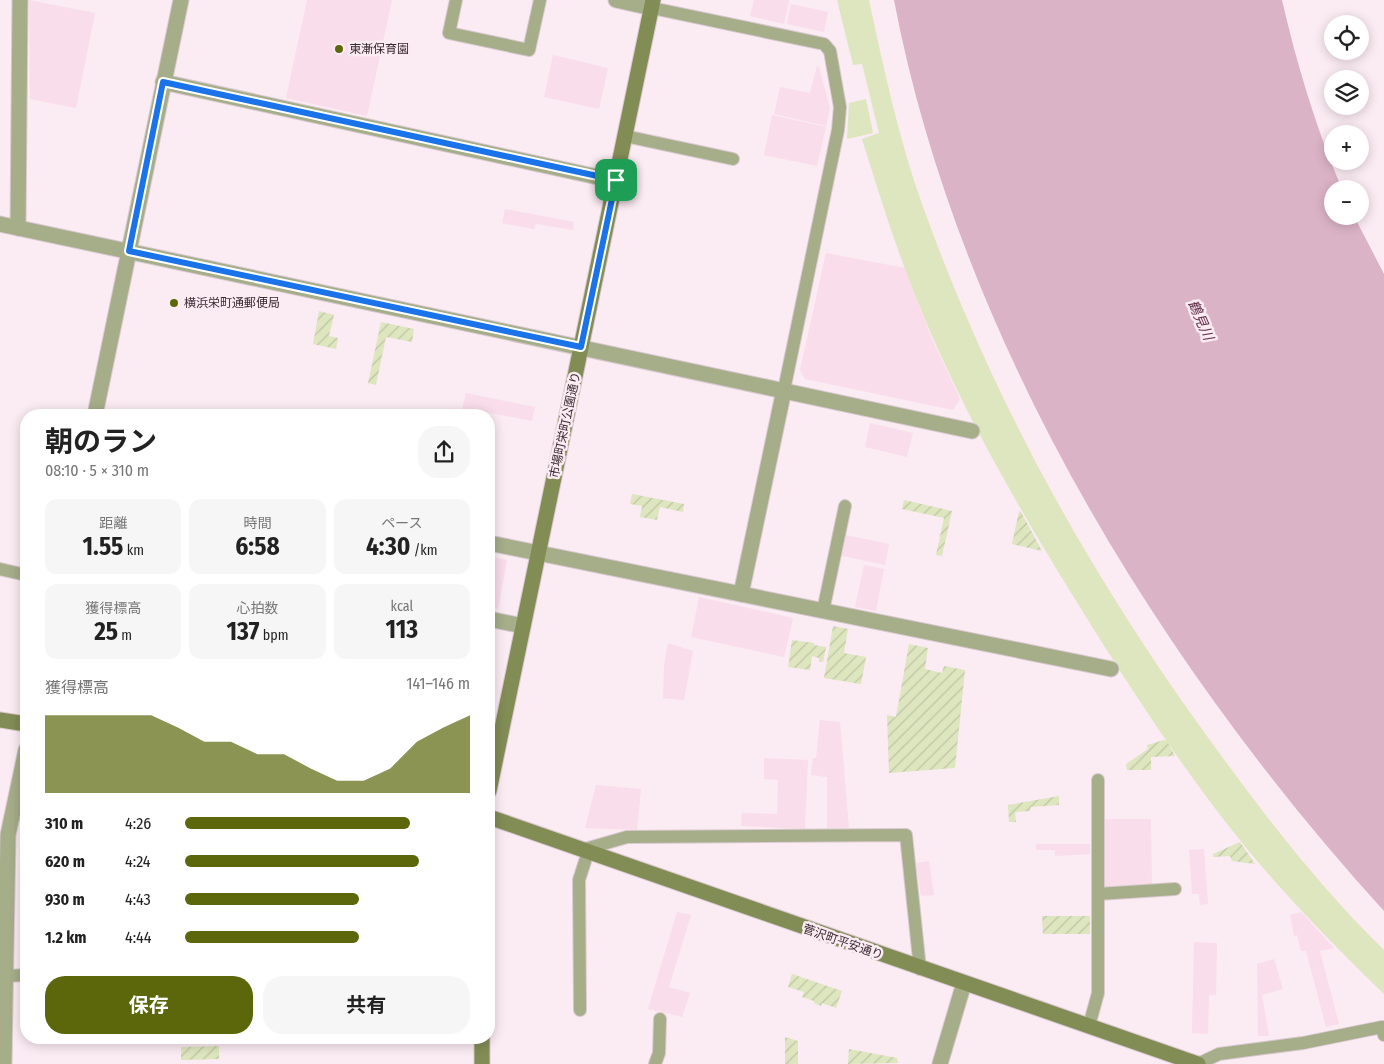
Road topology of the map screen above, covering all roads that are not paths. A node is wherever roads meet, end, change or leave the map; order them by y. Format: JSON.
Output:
{"nodes":[{"id":1,"x":20,"y":0,"type":"edge"},
{"id":2,"x":181,"y":0,"type":"edge"},
{"id":3,"x":456,"y":0,"type":"edge"},
{"id":4,"x":540,"y":0,"type":"edge"},
{"id":5,"x":616,"y":0,"type":"edge"},
{"id":6,"x":652,"y":4,"type":"edge"},
{"id":7,"x":163,"y":82,"type":"junction"},
{"id":8,"x":625,"y":136,"type":"junction"},
{"id":9,"x":734,"y":159,"type":"dead end"},
{"id":10,"x":616,"y":180,"type":"junction"},
{"id":11,"x":0,"y":224,"type":"edge"},
{"id":12,"x":18,"y":228,"type":"junction"},
{"id":13,"x":129,"y":251,"type":"junction"},
{"id":14,"x":581,"y":347,"type":"junction"},
{"id":15,"x":784,"y":390,"type":"junction"},
{"id":16,"x":96,"y":409,"type":"edge"},
{"id":17,"x":972,"y":430,"type":"dead end"},
{"id":18,"x":844,"y":506,"type":"dead end"},
{"id":19,"x":495,"y":544,"type":"edge"},
{"id":20,"x":538,"y":553,"type":"junction"},
{"id":21,"x":0,"y":569,"type":"edge"},
{"id":22,"x":20,"y":574,"type":"edge"},
{"id":23,"x":741,"y":594,"type":"junction"},
{"id":24,"x":823,"y":611,"type":"junction"},
{"id":25,"x":495,"y":620,"type":"edge"},
{"id":26,"x":523,"y":626,"type":"junction"},
{"id":27,"x":1111,"y":669,"type":"dead end"},
{"id":28,"x":0,"y":720,"type":"edge"},
{"id":29,"x":20,"y":723,"type":"edge"},
{"id":30,"x":495,"y":763,"type":"edge"},
{"id":31,"x":20,"y":778,"type":"edge"},
{"id":32,"x":1098,"y":780,"type":"dead end"},
{"id":33,"x":495,"y":819,"type":"edge"},
{"id":34,"x":585,"y":851,"type":"junction"},
{"id":35,"x":1175,"y":889,"type":"dead end"},
{"id":36,"x":1098,"y":894,"type":"junction"},
{"id":37,"x":920,"y":969,"type":"junction"},
{"id":38,"x":20,"y":975,"type":"edge"},
{"id":39,"x":7,"y":976,"type":"junction"},
{"id":40,"x":964,"y":983,"type":"junction"},
{"id":41,"x":580,"y":1010,"type":"dead end"},
{"id":42,"x":660,"y":1019,"type":"dead end"},
{"id":43,"x":1089,"y":1026,"type":"junction"},
{"id":44,"x":1384,"y":1035,"type":"edge"},
{"id":45,"x":482,"y":1044,"type":"edge"},
{"id":46,"x":4,"y":1064,"type":"edge"},
{"id":47,"x":482,"y":1064,"type":"edge"},
{"id":48,"x":655,"y":1064,"type":"edge"},
{"id":49,"x":940,"y":1064,"type":"edge"},
{"id":50,"x":1198,"y":1064,"type":"edge"}],
"edges":[{"from":1,"to":12,"type":"street"},
{"from":2,"to":7,"type":"street"},
{"from":3,"to":4,"type":"lane"},
{"from":5,"to":6,"type":"street"},
{"from":6,"to":8,"type":"street","name":"市場町栄町公園通り"},
{"from":6,"to":15,"type":"lane"},
{"from":7,"to":10,"type":"street"},
{"from":7,"to":13,"type":"street"},
{"from":8,"to":9,"type":"lane"},
{"from":8,"to":10,"type":"street","name":"市場町栄町公園通り"},
{"from":10,"to":14,"type":"street","name":"市場町栄町公園通り"},
{"from":11,"to":12,"type":"street"},
{"from":12,"to":13,"type":"street"},
{"from":13,"to":14,"type":"street"},
{"from":13,"to":16,"type":"street"},
{"from":14,"to":15,"type":"street"},
{"from":14,"to":20,"type":"street","name":"市場町栄町公園通り"},
{"from":15,"to":17,"type":"street"},
{"from":15,"to":23,"type":"street"},
{"from":18,"to":24,"type":"lane"},
{"from":19,"to":20,"type":"street"},
{"from":20,"to":23,"type":"street"},
{"from":20,"to":26,"type":"street","name":"市場町栄町公園通り"},
{"from":21,"to":22,"type":"lane"},
{"from":23,"to":24,"type":"street"},
{"from":24,"to":27,"type":"street"},
{"from":25,"to":26,"type":"street"},
{"from":26,"to":30,"type":"street","name":"市場町栄町公園通り"},
{"from":28,"to":29,"type":"street"},
{"from":31,"to":39,"type":"street"},
{"from":32,"to":36,"type":"lane"},
{"from":33,"to":34,"type":"street","name":"菅沢町平安通り"},
{"from":34,"to":37,"type":"street","name":"菅沢町平安通り"},
{"from":34,"to":37,"type":"lane"},
{"from":34,"to":41,"type":"lane"},
{"from":35,"to":36,"type":"lane"},
{"from":36,"to":43,"type":"lane"},
{"from":37,"to":40,"type":"street","name":"菅沢町平安通り"},
{"from":38,"to":39,"type":"lane"},
{"from":39,"to":46,"type":"street"},
{"from":40,"to":43,"type":"street","name":"菅沢町平安通り"},
{"from":40,"to":49,"type":"street"},
{"from":42,"to":48,"type":"lane"},
{"from":43,"to":50,"type":"street","name":"菅沢町平安通り"},
{"from":44,"to":50,"type":"lane"},
{"from":45,"to":47,"type":"street"}]}
